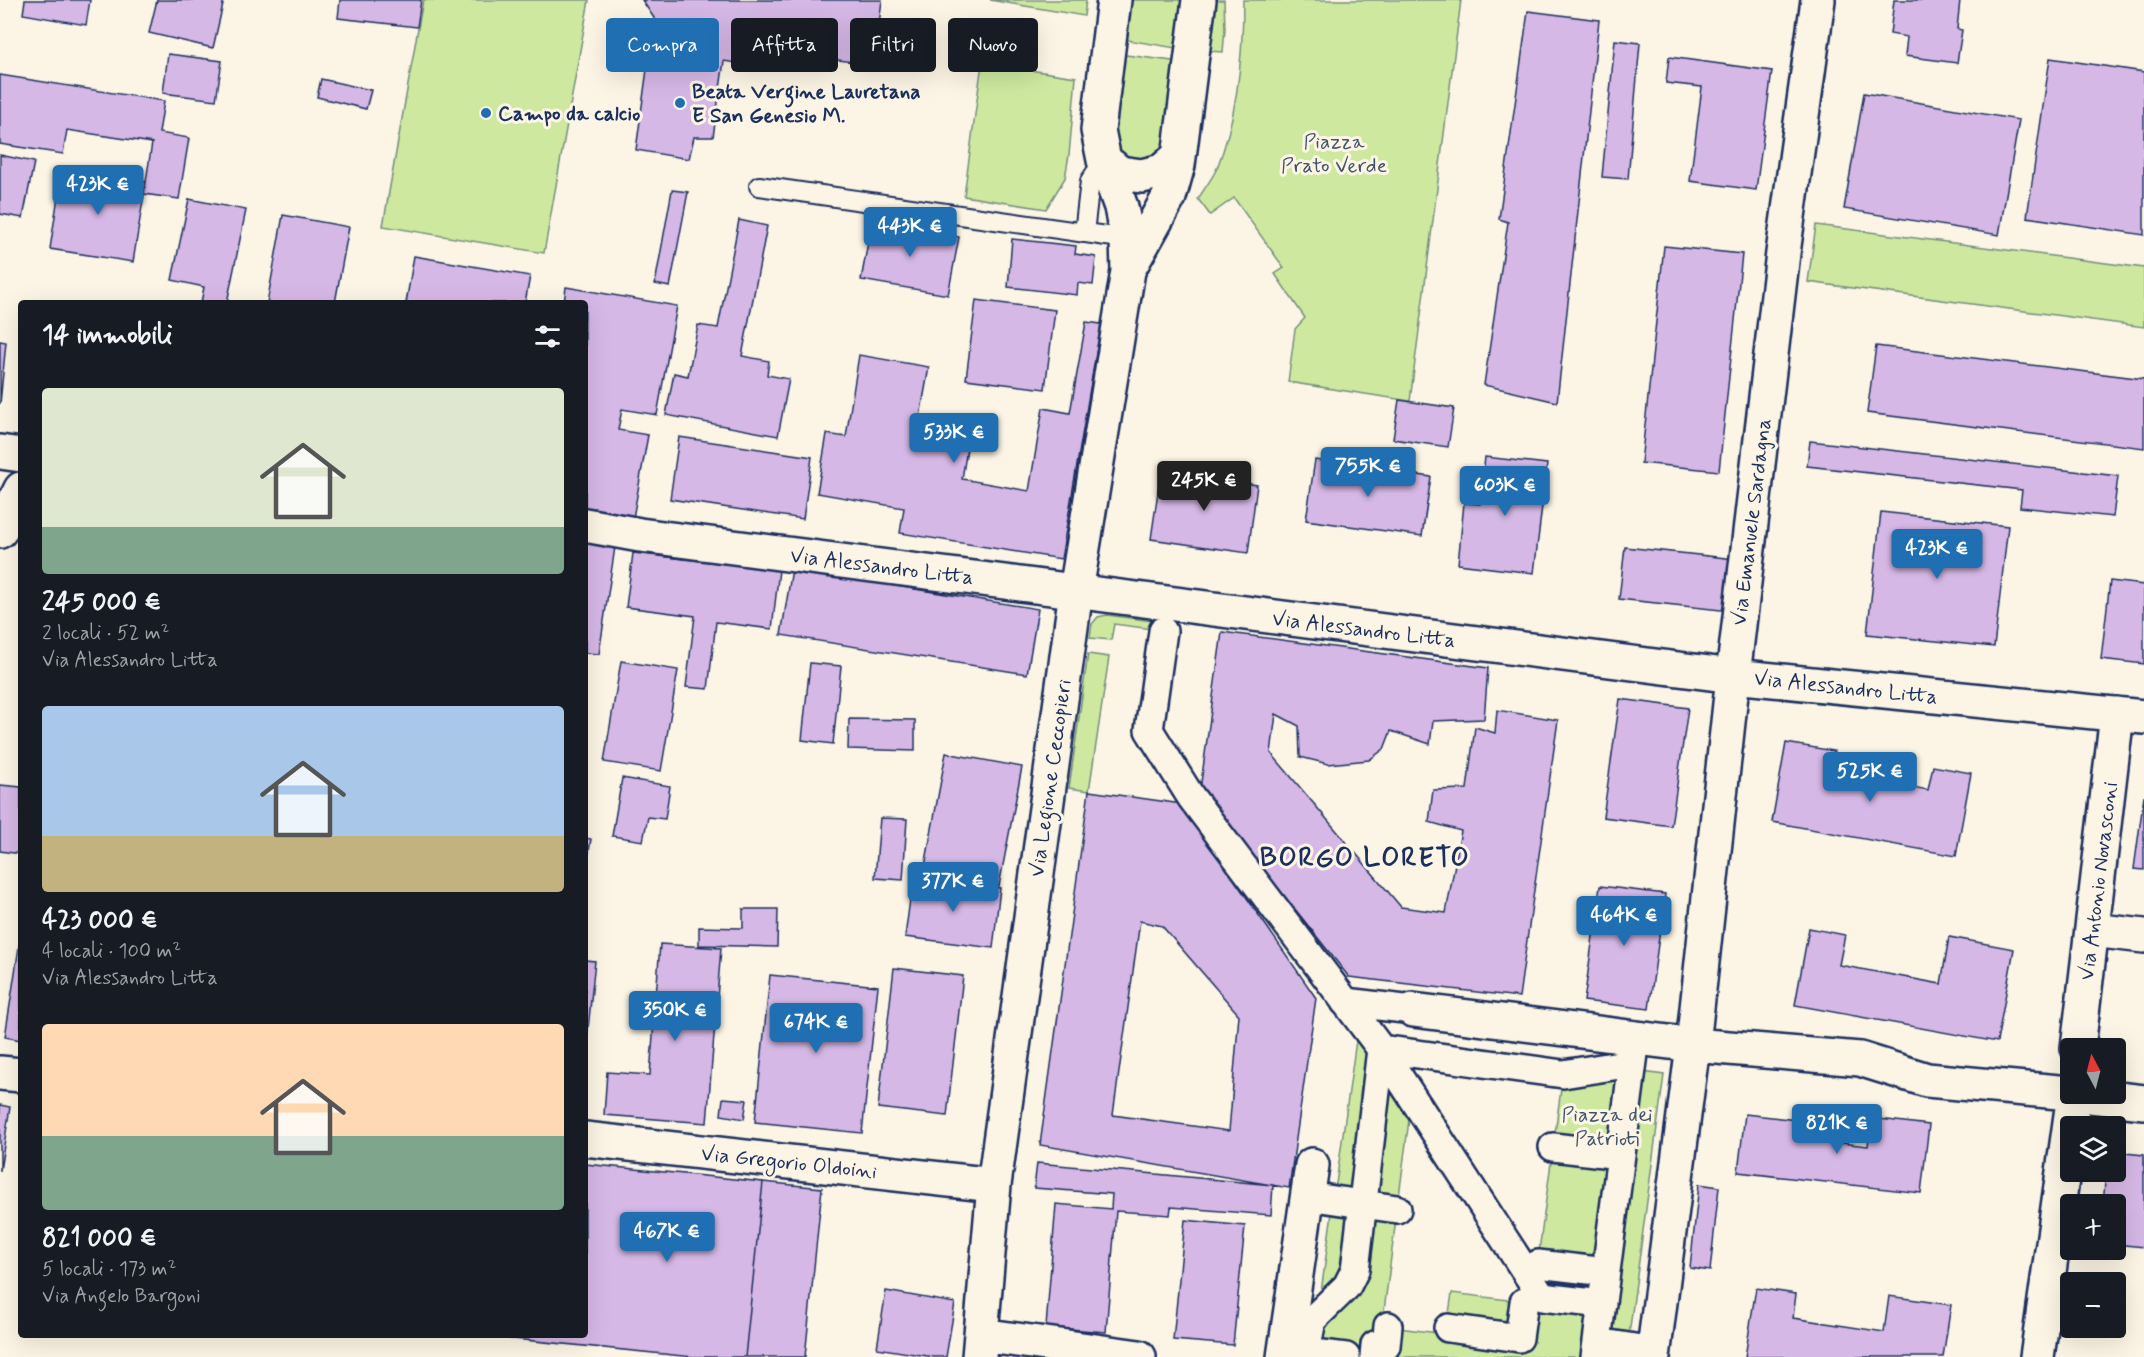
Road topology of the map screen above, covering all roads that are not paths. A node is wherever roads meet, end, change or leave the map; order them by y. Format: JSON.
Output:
{"nodes":[{"id":1,"x":1114,"y":0,"type":"edge"},
{"id":2,"x":1199,"y":0,"type":"edge"},
{"id":3,"x":1818,"y":0,"type":"edge"},
{"id":4,"x":1179,"y":156,"type":"junction"},
{"id":5,"x":1104,"y":160,"type":"junction"},
{"id":6,"x":759,"y":186,"type":"dead end"},
{"id":7,"x":1084,"y":233,"type":"junction"},
{"id":8,"x":1127,"y":239,"type":"junction"},
{"id":9,"x":1128,"y":272,"type":"junction"},
{"id":10,"x":0,"y":452,"type":"edge"},
{"id":11,"x":18,"y":455,"type":"edge"},
{"id":12,"x":18,"y":495,"type":"edge"},
{"id":13,"x":588,"y":526,"type":"edge"},
{"id":14,"x":0,"y":531,"type":"edge"},
{"id":15,"x":1076,"y":591,"type":"junction"},
{"id":16,"x":1163,"y":631,"type":"dead end"},
{"id":17,"x":1733,"y":676,"type":"junction"},
{"id":18,"x":2131,"y":715,"type":"edge"},
{"id":19,"x":2092,"y":930,"type":"junction"},
{"id":20,"x":2144,"y":936,"type":"edge"},
{"id":21,"x":1345,"y":1002,"type":"junction"},
{"id":22,"x":1413,"y":1010,"type":"joint"},
{"id":23,"x":2079,"y":1038,"type":"edge"},
{"id":24,"x":1693,"y":1045,"type":"junction"},
{"id":25,"x":1381,"y":1049,"type":"junction"},
{"id":26,"x":1634,"y":1051,"type":"junction"},
{"id":27,"x":0,"y":1073,"type":"edge"},
{"id":28,"x":18,"y":1075,"type":"edge"},
{"id":29,"x":2060,"y":1092,"type":"edge"},
{"id":30,"x":2126,"y":1100,"type":"edge"},
{"id":31,"x":2144,"y":1102,"type":"edge"},
{"id":32,"x":2072,"y":1104,"type":"edge"},
{"id":33,"x":588,"y":1139,"type":"edge"},
{"id":34,"x":1553,"y":1147,"type":"dead end"},
{"id":35,"x":1620,"y":1155,"type":"junction"},
{"id":36,"x":1310,"y":1181,"type":"joint"},
{"id":37,"x":994,"y":1185,"type":"junction"},
{"id":38,"x":1362,"y":1205,"type":"junction"},
{"id":39,"x":1397,"y":1209,"type":"dead end"},
{"id":40,"x":1538,"y":1264,"type":"dead end"},
{"id":41,"x":1606,"y":1272,"type":"junction"},
{"id":42,"x":1524,"y":1302,"type":"dead end"},
{"id":43,"x":1602,"y":1304,"type":"junction"},
{"id":44,"x":1388,"y":1326,"type":"dead end"},
{"id":45,"x":1448,"y":1328,"type":"dead end"},
{"id":46,"x":980,"y":1346,"type":"edge"},
{"id":47,"x":1596,"y":1350,"type":"edge"},
{"id":48,"x":1653,"y":1354,"type":"edge"},
{"id":49,"x":1139,"y":1357,"type":"edge"},
{"id":50,"x":1284,"y":1357,"type":"edge"},
{"id":51,"x":1346,"y":1357,"type":"edge"},
{"id":52,"x":1374,"y":1357,"type":"edge"},
{"id":53,"x":2037,"y":1357,"type":"edge"}],
"edges":[{"from":1,"to":5,"type":"street"},
{"from":2,"to":4,"type":"street"},
{"from":3,"to":17,"type":"street","name":"Via Emanuele Sardagna"},
{"from":4,"to":5,"type":"street"},
{"from":4,"to":9,"type":"street"},
{"from":5,"to":7,"type":"lane"},
{"from":5,"to":8,"type":"street"},
{"from":6,"to":7,"type":"lane"},
{"from":7,"to":8,"type":"lane"},
{"from":8,"to":9,"type":"street"},
{"from":9,"to":15,"type":"street","name":"Via Legione Ceccopieri"},
{"from":10,"to":11,"type":"street"},
{"from":12,"to":14,"type":"street"},
{"from":13,"to":15,"type":"street","name":"Via Alessandro Litta"},
{"from":15,"to":17,"type":"street","name":"Via Alessandro Litta"},
{"from":15,"to":37,"type":"street","name":"Via Legione Ceccopieri"},
{"from":16,"to":21,"type":"street"},
{"from":17,"to":18,"type":"street","name":"Via Alessandro Litta"},
{"from":17,"to":24,"type":"street","name":"Via Emanuele Sardagna"},
{"from":18,"to":19,"type":"street","name":"Via Antonio Novasconi"},
{"from":19,"to":20,"type":"street"},
{"from":19,"to":23,"type":"street","name":"Via Antonio Novasconi"},
{"from":21,"to":22,"type":"street"},
{"from":21,"to":25,"type":"street"},
{"from":22,"to":26,"type":"street"},
{"from":24,"to":26,"type":"street"},
{"from":24,"to":29,"type":"street"},
{"from":24,"to":48,"type":"street"},
{"from":25,"to":26,"type":"street"},
{"from":25,"to":38,"type":"street"},
{"from":25,"to":43,"type":"street"},
{"from":26,"to":35,"type":"street"},
{"from":27,"to":28,"type":"street"},
{"from":30,"to":31,"type":"street"},
{"from":32,"to":53,"type":"street"},
{"from":33,"to":37,"type":"street","name":"Via Gregorio Oldoini"},
{"from":34,"to":35,"type":"street"},
{"from":35,"to":41,"type":"street"},
{"from":36,"to":38,"type":"street"},
{"from":36,"to":50,"type":"street"},
{"from":37,"to":46,"type":"street","name":"Via Legione Ceccopieri"},
{"from":38,"to":39,"type":"street"},
{"from":38,"to":51,"type":"street"},
{"from":40,"to":41,"type":"street"},
{"from":41,"to":43,"type":"street"},
{"from":42,"to":45,"type":"street"},
{"from":43,"to":47,"type":"street"},
{"from":44,"to":52,"type":"street"},
{"from":46,"to":49,"type":"street"},
{"from":47,"to":48,"type":"street"}]}
